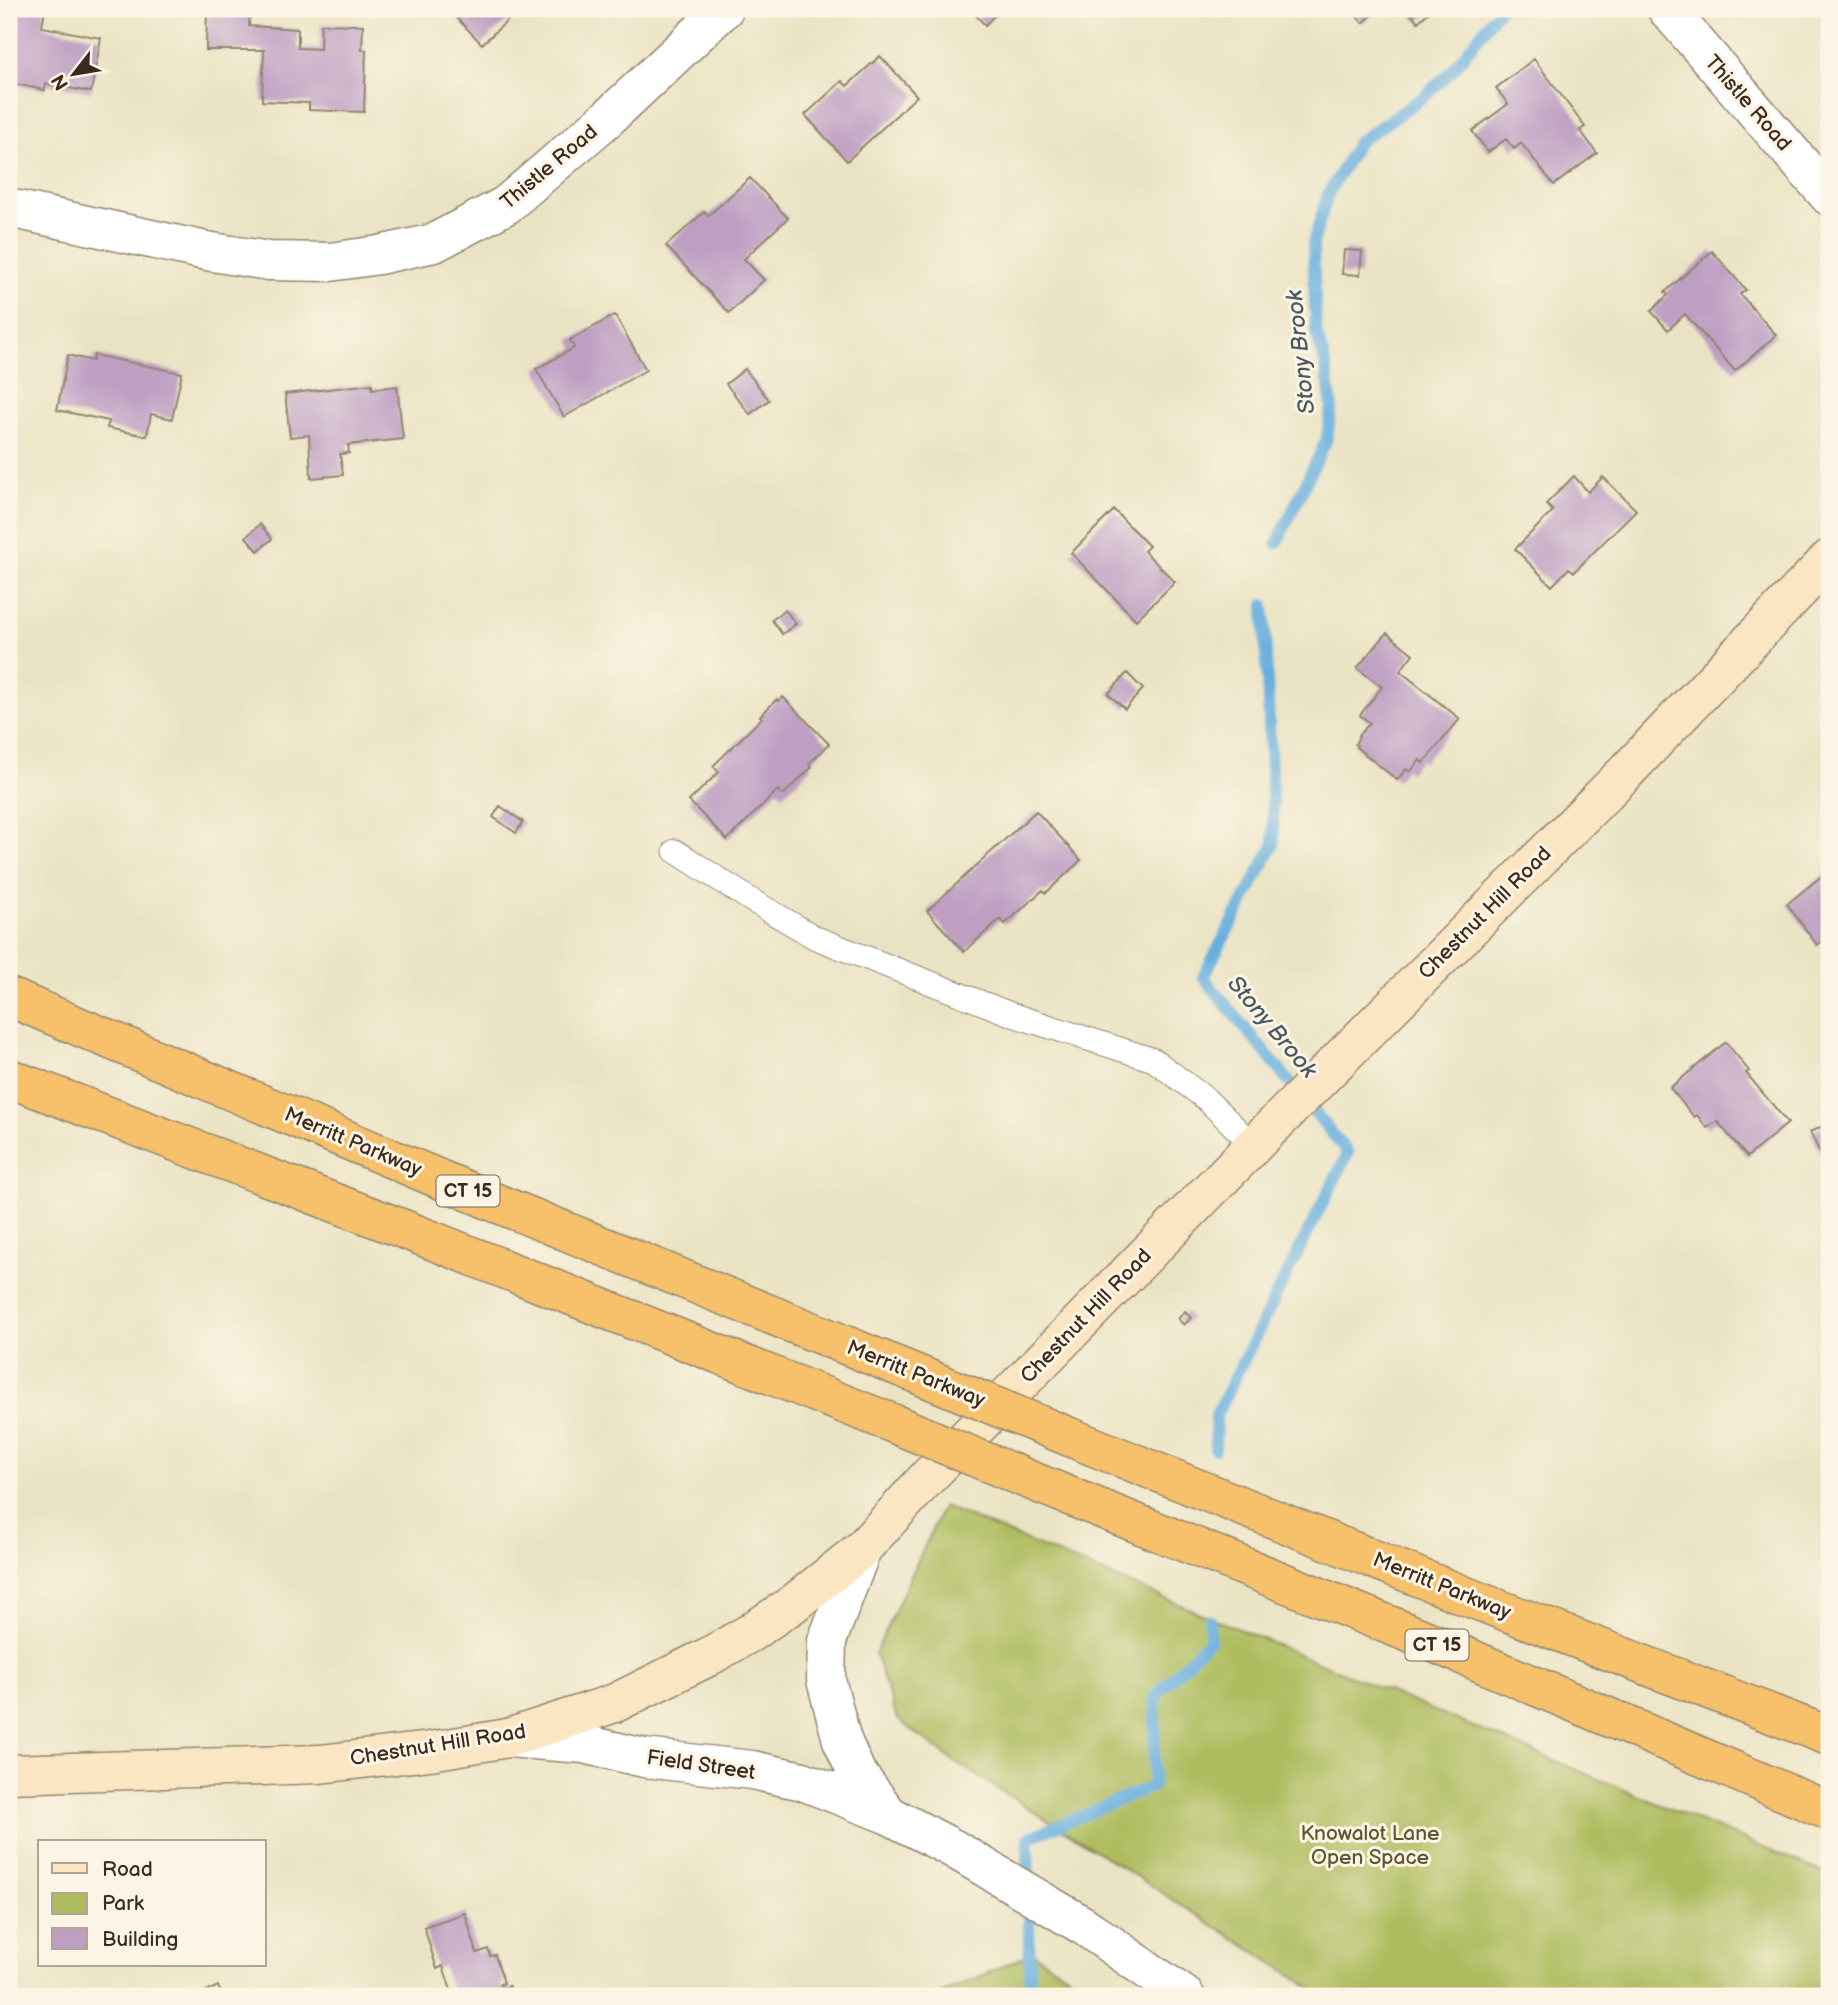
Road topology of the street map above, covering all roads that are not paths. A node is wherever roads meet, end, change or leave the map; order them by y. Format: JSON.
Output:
{"nodes":[{"id":1,"x":724,"y":9,"type":"edge"},
{"id":2,"x":1667,"y":9,"type":"edge"},
{"id":3,"x":1829,"y":196,"type":"edge"},
{"id":4,"x":9,"y":208,"type":"edge"},
{"id":5,"x":1829,"y":559,"type":"edge"},
{"id":6,"x":675,"y":851,"type":"dead end"},
{"id":7,"x":9,"y":997,"type":"edge"},
{"id":8,"x":9,"y":1078,"type":"edge"},
{"id":9,"x":1257,"y":1143,"type":"junction"},
{"id":10,"x":862,"y":1549,"type":"junction"},
{"id":11,"x":1829,"y":1736,"type":"edge"},
{"id":12,"x":508,"y":1738,"type":"junction"},
{"id":13,"x":9,"y":1774,"type":"edge"},
{"id":14,"x":1829,"y":1811,"type":"edge"},
{"id":15,"x":889,"y":1815,"type":"junction"},
{"id":16,"x":1185,"y":1996,"type":"edge"}],
"edges":[{"from":1,"to":4,"type":"street","name":"Thistle Road"},
{"from":2,"to":3,"type":"street","name":"Thistle Road"},
{"from":5,"to":9,"type":"main road","name":"Chestnut Hill Road"},
{"from":6,"to":9,"type":"lane"},
{"from":7,"to":11,"type":"highway","name":"Merritt Parkway","number":"CT 15","bridge":true},
{"from":8,"to":14,"type":"highway","number":"CT 15","bridge":true},
{"from":9,"to":10,"type":"main road","name":"Chestnut Hill Road"},
{"from":10,"to":12,"type":"main road","name":"Chestnut Hill Road"},
{"from":10,"to":15,"type":"street","name":"Field Street"},
{"from":12,"to":13,"type":"main road","name":"Chestnut Hill Road"},
{"from":12,"to":15,"type":"street","name":"Field Street"},
{"from":15,"to":16,"type":"street","name":"Field Street"}]}
